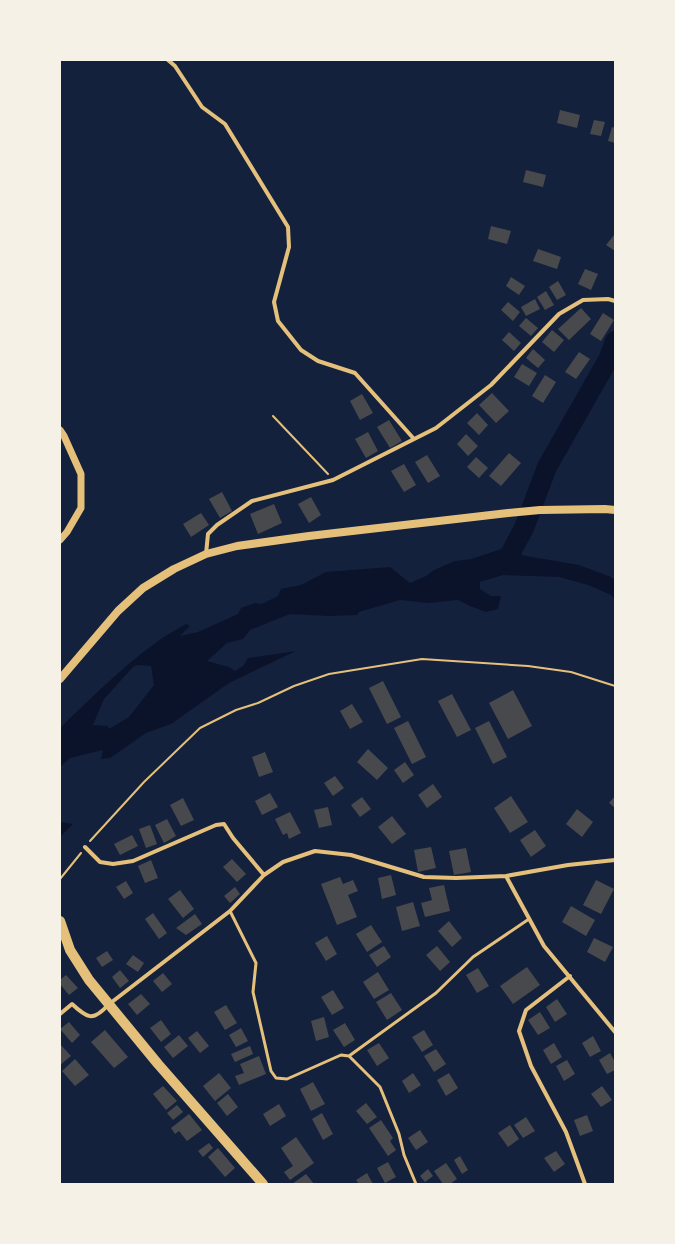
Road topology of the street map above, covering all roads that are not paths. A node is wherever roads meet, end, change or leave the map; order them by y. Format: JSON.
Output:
{"nodes":[{"id":1,"x":168,"y":60,"type":"edge"},
{"id":2,"x":615,"y":301,"type":"edge"},
{"id":3,"x":60,"y":430,"type":"edge"},
{"id":4,"x":414,"y":439,"type":"junction"},
{"id":5,"x":615,"y":510,"type":"edge"},
{"id":6,"x":60,"y":540,"type":"edge"},
{"id":7,"x":206,"y":554,"type":"junction"},
{"id":8,"x":60,"y":678,"type":"edge"},
{"id":9,"x":85,"y":847,"type":"road end"},
{"id":10,"x":615,"y":860,"type":"edge"},
{"id":11,"x":264,"y":875,"type":"junction"},
{"id":12,"x":506,"y":876,"type":"junction"},
{"id":13,"x":230,"y":911,"type":"junction"},
{"id":14,"x":529,"y":919,"type":"junction"},
{"id":15,"x":60,"y":921,"type":"edge"},
{"id":16,"x":570,"y":976,"type":"junction"},
{"id":17,"x":108,"y":1006,"type":"junction"},
{"id":18,"x":60,"y":1014,"type":"edge"},
{"id":19,"x":615,"y":1032,"type":"edge"},
{"id":20,"x":349,"y":1056,"type":"junction"},
{"id":21,"x":263,"y":1184,"type":"edge"},
{"id":22,"x":416,"y":1184,"type":"edge"},
{"id":23,"x":585,"y":1184,"type":"edge"}],
"edges":[{"from":1,"to":4,"type":"street"},
{"from":2,"to":4,"type":"street"},
{"from":3,"to":6,"type":"street"},
{"from":4,"to":7,"type":"street"},
{"from":5,"to":7,"type":"main road"},
{"from":7,"to":8,"type":"main road"},
{"from":9,"to":11,"type":"street"},
{"from":10,"to":12,"type":"street"},
{"from":11,"to":12,"type":"street"},
{"from":11,"to":13,"type":"street"},
{"from":12,"to":14,"type":"street"},
{"from":13,"to":17,"type":"street"},
{"from":13,"to":20,"type":"lane"},
{"from":14,"to":16,"type":"street"},
{"from":14,"to":20,"type":"lane"},
{"from":15,"to":17,"type":"highway"},
{"from":16,"to":19,"type":"street"},
{"from":16,"to":23,"type":"street"},
{"from":17,"to":18,"type":"street"},
{"from":17,"to":21,"type":"highway"},
{"from":20,"to":22,"type":"lane"}]}
